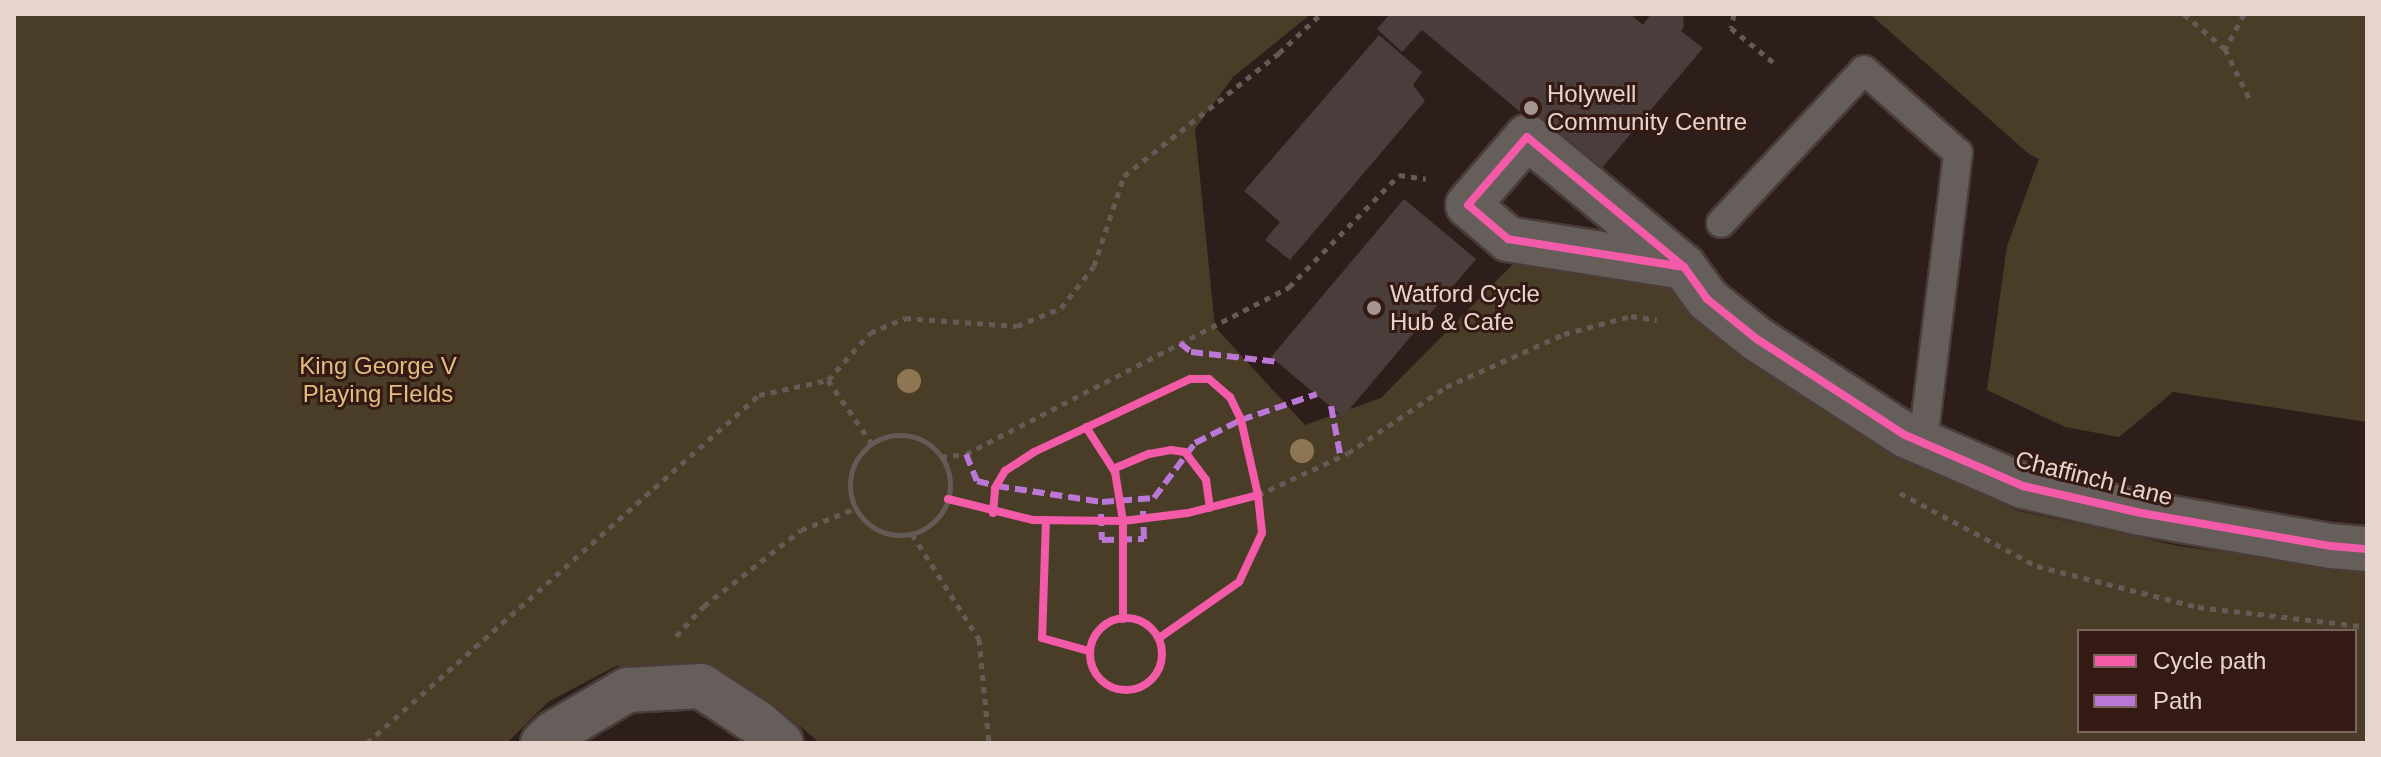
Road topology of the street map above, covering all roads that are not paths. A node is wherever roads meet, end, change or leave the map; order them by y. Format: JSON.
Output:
{"nodes":[{"id":1,"x":1721,"y":223,"type":"dead end"},
{"id":2,"x":1684,"y":267,"type":"junction"},
{"id":3,"x":1923,"y":442,"type":"junction"},
{"id":4,"x":2367,"y":549,"type":"edge"},
{"id":5,"x":543,"y":743,"type":"edge"},
{"id":6,"x":781,"y":743,"type":"edge"}],
"edges":[{"from":1,"to":3,"type":"lane"},
{"from":2,"to":2,"type":"street","name":"Chaffinch Lane"},
{"from":2,"to":3,"type":"street","name":"Chaffinch Lane"},
{"from":3,"to":4,"type":"street","name":"Chaffinch Lane"},
{"from":5,"to":6,"type":"street"}]}
